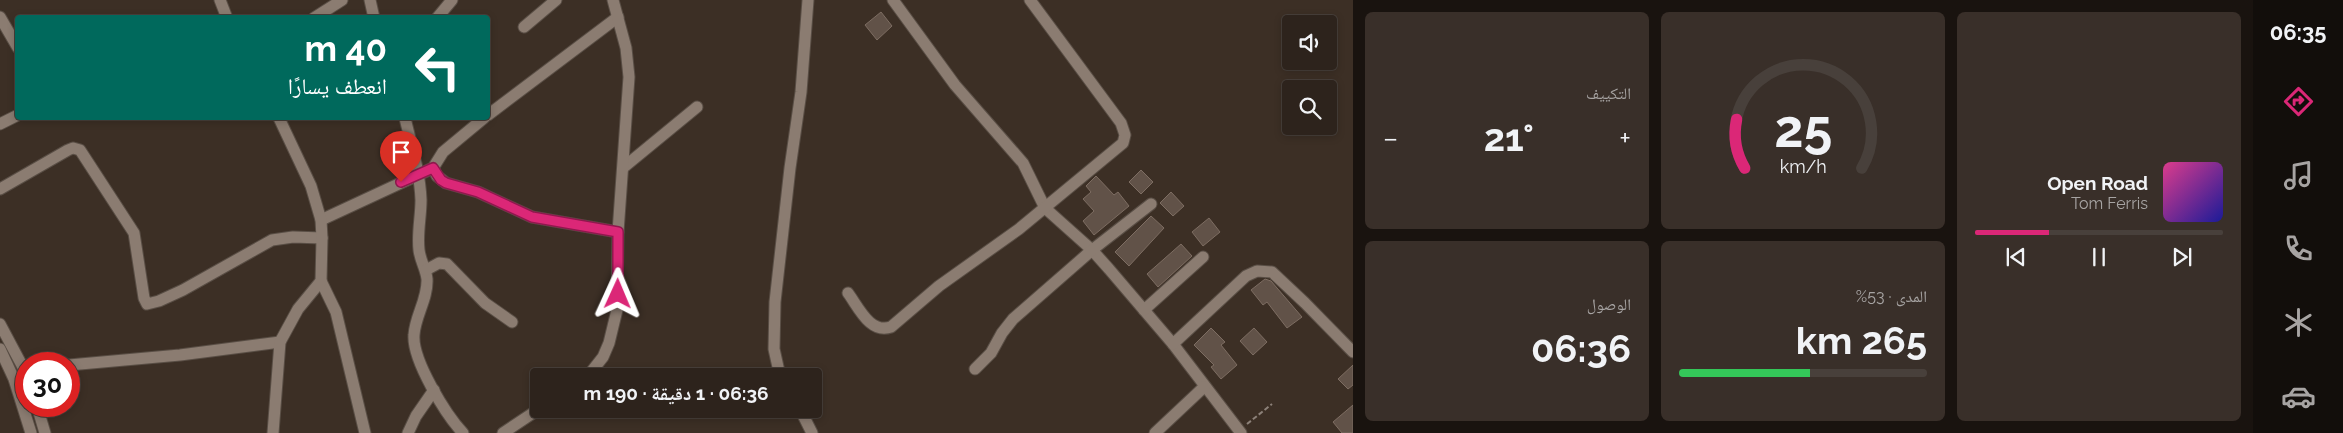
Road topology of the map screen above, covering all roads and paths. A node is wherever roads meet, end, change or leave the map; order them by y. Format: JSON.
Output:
{"nodes":[{"id":1,"x":220,"y":0,"type":"edge"},
{"id":2,"x":342,"y":0,"type":"edge"},
{"id":3,"x":370,"y":0,"type":"edge"},
{"id":4,"x":452,"y":0,"type":"edge"},
{"id":5,"x":556,"y":0,"type":"edge"},
{"id":6,"x":613,"y":0,"type":"edge"},
{"id":7,"x":808,"y":0,"type":"edge"},
{"id":8,"x":893,"y":0,"type":"edge"},
{"id":9,"x":1030,"y":0,"type":"edge"},
{"id":10,"x":226,"y":15,"type":"edge"},
{"id":11,"x":319,"y":15,"type":"edge"},
{"id":12,"x":373,"y":15,"type":"edge"},
{"id":13,"x":440,"y":15,"type":"edge"},
{"id":14,"x":0,"y":16,"type":"edge"},
{"id":15,"x":618,"y":17,"type":"junction"},
{"id":16,"x":524,"y":27,"type":"dead end"},
{"id":17,"x":15,"y":43,"type":"edge"},
{"id":18,"x":697,"y":107,"type":"dead end"},
{"id":19,"x":490,"y":113,"type":"edge"},
{"id":20,"x":15,"y":116,"type":"edge"},
{"id":21,"x":280,"y":120,"type":"edge"},
{"id":22,"x":405,"y":120,"type":"edge"},
{"id":23,"x":482,"y":120,"type":"edge"},
{"id":24,"x":0,"y":124,"type":"edge"},
{"id":25,"x":624,"y":167,"type":"junction"},
{"id":26,"x":433,"y":168,"type":"junction"},
{"id":27,"x":418,"y":174,"type":"junction"},
{"id":28,"x":0,"y":189,"type":"edge"},
{"id":29,"x":1151,"y":204,"type":"dead end"},
{"id":30,"x":1045,"y":208,"type":"junction"},
{"id":31,"x":321,"y":220,"type":"junction"},
{"id":32,"x":618,"y":232,"type":"junction"},
{"id":33,"x":322,"y":238,"type":"junction"},
{"id":34,"x":1092,"y":250,"type":"junction"},
{"id":35,"x":1202,"y":257,"type":"dead end"},
{"id":36,"x":426,"y":270,"type":"junction"},
{"id":37,"x":321,"y":281,"type":"junction"},
{"id":38,"x":848,"y":293,"type":"dead end"},
{"id":39,"x":1144,"y":310,"type":"junction"},
{"id":40,"x":512,"y":322,"type":"dead end"},
{"id":41,"x":0,"y":324,"type":"edge"},
{"id":42,"x":280,"y":342,"type":"junction"},
{"id":43,"x":1173,"y":344,"type":"junction"},
{"id":44,"x":0,"y":349,"type":"edge"},
{"id":45,"x":1353,"y":352,"type":"edge"},
{"id":46,"x":15,"y":353,"type":"edge"},
{"id":47,"x":80,"y":364,"type":"edge"},
{"id":48,"x":595,"y":368,"type":"edge"},
{"id":49,"x":778,"y":368,"type":"edge"},
{"id":50,"x":975,"y":368,"type":"dead end"},
{"id":51,"x":14,"y":379,"type":"joint"},
{"id":52,"x":1204,"y":387,"type":"junction"},
{"id":53,"x":434,"y":390,"type":"junction"},
{"id":54,"x":1272,"y":404,"type":"dead end"},
{"id":55,"x":530,"y":415,"type":"edge"},
{"id":56,"x":40,"y":417,"type":"edge"},
{"id":57,"x":804,"y":418,"type":"edge"},
{"id":58,"x":1240,"y":432,"type":"edge"},
{"id":59,"x":31,"y":433,"type":"edge"},
{"id":60,"x":45,"y":433,"type":"edge"},
{"id":61,"x":273,"y":433,"type":"edge"},
{"id":62,"x":365,"y":433,"type":"edge"},
{"id":63,"x":408,"y":433,"type":"edge"},
{"id":64,"x":463,"y":433,"type":"edge"},
{"id":65,"x":504,"y":433,"type":"edge"},
{"id":66,"x":812,"y":433,"type":"edge"},
{"id":67,"x":1156,"y":433,"type":"edge"}],
"edges":[{"from":1,"to":10,"type":"street"},
{"from":2,"to":11,"type":"street"},
{"from":3,"to":12,"type":"street"},
{"from":4,"to":13,"type":"street"},
{"from":5,"to":16,"type":"street"},
{"from":6,"to":15,"type":"street"},
{"from":7,"to":49,"type":"street"},
{"from":8,"to":30,"type":"street"},
{"from":9,"to":30,"type":"street"},
{"from":14,"to":17,"type":"street"},
{"from":15,"to":19,"type":"street"},
{"from":15,"to":25,"type":"street"},
{"from":18,"to":25,"type":"street"},
{"from":20,"to":24,"type":"street"},
{"from":21,"to":31,"type":"street"},
{"from":22,"to":27,"type":"street"},
{"from":23,"to":26,"type":"street"},
{"from":25,"to":32,"type":"street"},
{"from":26,"to":27,"type":"street"},
{"from":26,"to":32,"type":"street"},
{"from":27,"to":31,"type":"street"},
{"from":27,"to":36,"type":"street"},
{"from":28,"to":33,"type":"street"},
{"from":29,"to":34,"type":"street"},
{"from":30,"to":34,"type":"street"},
{"from":30,"to":38,"type":"street"},
{"from":31,"to":33,"type":"street"},
{"from":32,"to":48,"type":"street"},
{"from":33,"to":37,"type":"street"},
{"from":34,"to":39,"type":"street"},
{"from":34,"to":50,"type":"street"},
{"from":35,"to":39,"type":"street"},
{"from":36,"to":40,"type":"street"},
{"from":36,"to":53,"type":"street"},
{"from":37,"to":42,"type":"street"},
{"from":37,"to":62,"type":"street"},
{"from":39,"to":43,"type":"street"},
{"from":41,"to":46,"type":"street"},
{"from":42,"to":47,"type":"street"},
{"from":42,"to":61,"type":"street"},
{"from":43,"to":45,"type":"street"},
{"from":43,"to":52,"type":"street"},
{"from":44,"to":51,"type":"street"},
{"from":51,"to":59,"type":"street"},
{"from":52,"to":58,"type":"street"},
{"from":52,"to":67,"type":"street"},
{"from":53,"to":63,"type":"street"},
{"from":53,"to":64,"type":"street"},
{"from":54,"to":58,"type":"path"},
{"from":55,"to":65,"type":"street"},
{"from":56,"to":60,"type":"street"},
{"from":57,"to":66,"type":"street"}]}
